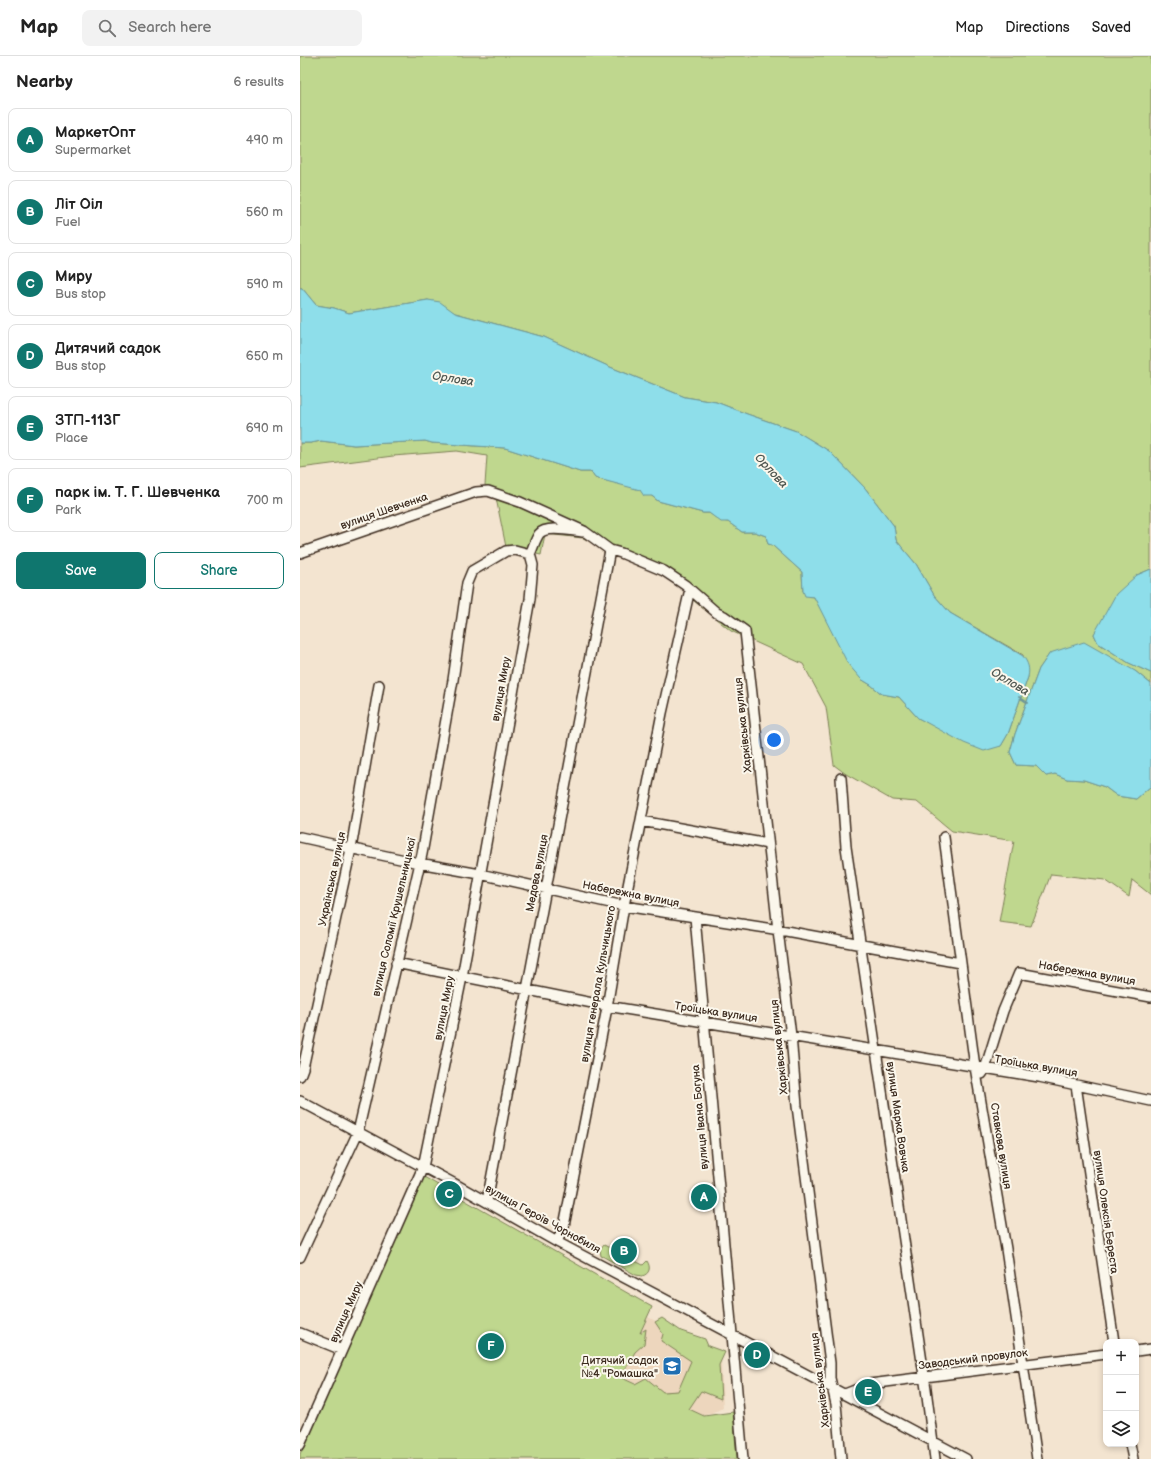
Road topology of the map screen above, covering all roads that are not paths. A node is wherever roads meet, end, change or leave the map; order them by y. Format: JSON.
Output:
{"nodes":[{"id":1,"x":587,"y":533,"type":"junction"},
{"id":2,"x":610,"y":550,"type":"junction"},
{"id":3,"x":300,"y":553,"type":"edge"},
{"id":4,"x":530,"y":554,"type":"junction"},
{"id":5,"x":690,"y":589,"type":"junction"},
{"id":6,"x":379,"y":685,"type":"dead end"},
{"id":7,"x":841,"y":778,"type":"dead end"},
{"id":8,"x":641,"y":821,"type":"junction"},
{"id":9,"x":300,"y":837,"type":"edge"},
{"id":10,"x":944,"y":837,"type":"dead end"},
{"id":11,"x":768,"y":844,"type":"junction"},
{"id":12,"x":351,"y":849,"type":"junction"},
{"id":13,"x":419,"y":863,"type":"junction"},
{"id":14,"x":480,"y":874,"type":"junction"},
{"id":15,"x":546,"y":889,"type":"junction"},
{"id":16,"x":624,"y":906,"type":"junction"},
{"id":17,"x":695,"y":917,"type":"junction"},
{"id":18,"x":778,"y":930,"type":"junction"},
{"id":19,"x":861,"y":945,"type":"junction"},
{"id":20,"x":396,"y":963,"type":"junction"},
{"id":21,"x":960,"y":963,"type":"junction"},
{"id":22,"x":462,"y":977,"type":"junction"},
{"id":23,"x":526,"y":990,"type":"junction"},
{"id":24,"x":1151,"y":997,"type":"edge"},
{"id":25,"x":607,"y":1006,"type":"junction"},
{"id":26,"x":704,"y":1022,"type":"junction"},
{"id":27,"x":791,"y":1036,"type":"junction"},
{"id":28,"x":876,"y":1051,"type":"junction"},
{"id":29,"x":975,"y":1067,"type":"junction"},
{"id":30,"x":985,"y":1069,"type":"junction"},
{"id":31,"x":300,"y":1076,"type":"edge"},
{"id":32,"x":978,"y":1081,"type":"junction"},
{"id":33,"x":1076,"y":1086,"type":"junction"},
{"id":34,"x":300,"y":1101,"type":"edge"},
{"id":35,"x":1151,"y":1101,"type":"edge"},
{"id":36,"x":358,"y":1132,"type":"junction"},
{"id":37,"x":423,"y":1167,"type":"junction"},
{"id":38,"x":486,"y":1201,"type":"junction"},
{"id":39,"x":557,"y":1242,"type":"junction"},
{"id":40,"x":300,"y":1257,"type":"edge"},
{"id":41,"x":300,"y":1333,"type":"edge"},
{"id":42,"x":732,"y":1334,"type":"junction"},
{"id":43,"x":1114,"y":1339,"type":"edge"},
{"id":44,"x":1151,"y":1349,"type":"edge"},
{"id":45,"x":342,"y":1350,"type":"junction"},
{"id":46,"x":1139,"y":1351,"type":"edge"},
{"id":47,"x":1103,"y":1354,"type":"edge"},
{"id":48,"x":1023,"y":1365,"type":"junction"},
{"id":49,"x":924,"y":1377,"type":"junction"},
{"id":50,"x":832,"y":1387,"type":"junction"},
{"id":51,"x":844,"y":1394,"type":"junction"},
{"id":52,"x":933,"y":1442,"type":"junction"},
{"id":53,"x":300,"y":1445,"type":"edge"},
{"id":54,"x":1131,"y":1447,"type":"edge"},
{"id":55,"x":742,"y":1459,"type":"edge"},
{"id":56,"x":841,"y":1459,"type":"edge"},
{"id":57,"x":935,"y":1459,"type":"edge"},
{"id":58,"x":966,"y":1459,"type":"edge"},
{"id":59,"x":1037,"y":1459,"type":"edge"},
{"id":60,"x":1133,"y":1459,"type":"edge"}],
"edges":[{"from":1,"to":2,"type":"street"},
{"from":1,"to":3,"type":"street","name":"вулиця Шевченка"},
{"from":1,"to":4,"type":"street"},
{"from":2,"to":5,"type":"street"},
{"from":2,"to":15,"type":"street","name":"Медова вулиця"},
{"from":4,"to":13,"type":"street","name":"вулиця Соломії Крушельницької"},
{"from":4,"to":14,"type":"street","name":"вулиця Миру"},
{"from":5,"to":8,"type":"street","name":"вулиця генерала Кульчицького"},
{"from":5,"to":11,"type":"street","name":"Харківська вулиця"},
{"from":6,"to":12,"type":"street","name":"Українська вулиця"},
{"from":7,"to":19,"type":"street","name":"вулиця Марка Вовчка"},
{"from":8,"to":11,"type":"street"},
{"from":8,"to":16,"type":"street","name":"вулиця генерала Кульчицького"},
{"from":9,"to":12,"type":"street","name":"Набережна вулиця"},
{"from":10,"to":21,"type":"street","name":"Ставкова вулиця"},
{"from":11,"to":18,"type":"street","name":"Харківська вулиця"},
{"from":12,"to":13,"type":"street","name":"Набережна вулиця"},
{"from":12,"to":31,"type":"street","name":"Українська вулиця"},
{"from":13,"to":14,"type":"street","name":"Набережна вулиця"},
{"from":13,"to":20,"type":"street","name":"вулиця Соломії Крушельницької"},
{"from":14,"to":15,"type":"street","name":"Набережна вулиця"},
{"from":14,"to":22,"type":"street","name":"вулиця Миру"},
{"from":15,"to":16,"type":"street","name":"Набережна вулиця"},
{"from":15,"to":23,"type":"street","name":"Медова вулиця"},
{"from":16,"to":17,"type":"street","name":"Набережна вулиця"},
{"from":16,"to":25,"type":"street","name":"вулиця генерала Кульчицького"},
{"from":17,"to":18,"type":"street","name":"Набережна вулиця"},
{"from":17,"to":26,"type":"street","name":"вулиця Івана Богуна"},
{"from":18,"to":19,"type":"street","name":"Набережна вулиця"},
{"from":18,"to":27,"type":"street","name":"Харківська вулиця"},
{"from":19,"to":21,"type":"street","name":"Набережна вулиця"},
{"from":19,"to":28,"type":"street","name":"вулиця Марка Вовчка"},
{"from":20,"to":22,"type":"street","name":"Троїцька вулиця"},
{"from":20,"to":36,"type":"street","name":"вулиця Соломії Крушельницької"},
{"from":21,"to":29,"type":"street","name":"Ставкова вулиця"},
{"from":22,"to":23,"type":"street","name":"Троїцька вулиця"},
{"from":22,"to":37,"type":"street","name":"вулиця Миру"},
{"from":23,"to":25,"type":"street","name":"Троїцька вулиця"},
{"from":23,"to":38,"type":"street","name":"Медова вулиця"},
{"from":24,"to":30,"type":"street","name":"Набережна вулиця"},
{"from":25,"to":26,"type":"street","name":"Троїцька вулиця"},
{"from":25,"to":39,"type":"street","name":"вулиця генерала Кульчицького"},
{"from":26,"to":27,"type":"street","name":"Троїцька вулиця"},
{"from":26,"to":42,"type":"street","name":"вулиця Івана Богуна"},
{"from":27,"to":28,"type":"street","name":"Троїцька вулиця"},
{"from":27,"to":50,"type":"street","name":"Харківська вулиця"},
{"from":28,"to":29,"type":"street","name":"Троїцька вулиця"},
{"from":28,"to":49,"type":"street","name":"вулиця Марка Вовчка"},
{"from":29,"to":30,"type":"street","name":"Троїцька вулиця"},
{"from":29,"to":32,"type":"street","name":"Ставкова вулиця"},
{"from":30,"to":32,"type":"street"},
{"from":30,"to":33,"type":"street","name":"Троїцька вулиця"},
{"from":32,"to":48,"type":"street","name":"Ставкова вулиця"},
{"from":33,"to":35,"type":"street","name":"Троїцька вулиця"},
{"from":33,"to":43,"type":"street","name":"вулиця Олексія Береста"},
{"from":34,"to":36,"type":"street","name":"вулиця Героїв Чорнобиля"},
{"from":36,"to":37,"type":"street","name":"вулиця Героїв Чорнобиля"},
{"from":36,"to":40,"type":"street","name":"вулиця Соломії Крушельницької"},
{"from":37,"to":38,"type":"street","name":"вулиця Героїв Чорнобиля"},
{"from":37,"to":45,"type":"street","name":"вулиця Миру"},
{"from":38,"to":39,"type":"street","name":"вулиця Героїв Чорнобиля"},
{"from":39,"to":42,"type":"street","name":"вулиця Героїв Чорнобиля"},
{"from":41,"to":45,"type":"street"},
{"from":42,"to":50,"type":"street","name":"вулиця Героїв Чорнобиля"},
{"from":42,"to":55,"type":"street","name":"вулиця Івана Богуна"},
{"from":44,"to":46,"type":"street"},
{"from":45,"to":53,"type":"street","name":"вулиця Миру"},
{"from":47,"to":48,"type":"street","name":"Заводський провулок"},
{"from":48,"to":49,"type":"street","name":"Заводський провулок"},
{"from":48,"to":59,"type":"street","name":"Ставкова вулиця"},
{"from":49,"to":51,"type":"street","name":"Заводський провулок"},
{"from":49,"to":52,"type":"street","name":"вулиця Марка Вовчка"},
{"from":50,"to":51,"type":"street","name":"вулиця Героїв Чорнобиля"},
{"from":50,"to":56,"type":"street","name":"Харківська вулиця"},
{"from":51,"to":52,"type":"street","name":"вулиця Героїв Чорнобиля"},
{"from":52,"to":57,"type":"street","name":"вулиця Марка Вовчка"},
{"from":52,"to":58,"type":"street","name":"вулиця Героїв Чорнобиля"},
{"from":54,"to":60,"type":"street"}]}
